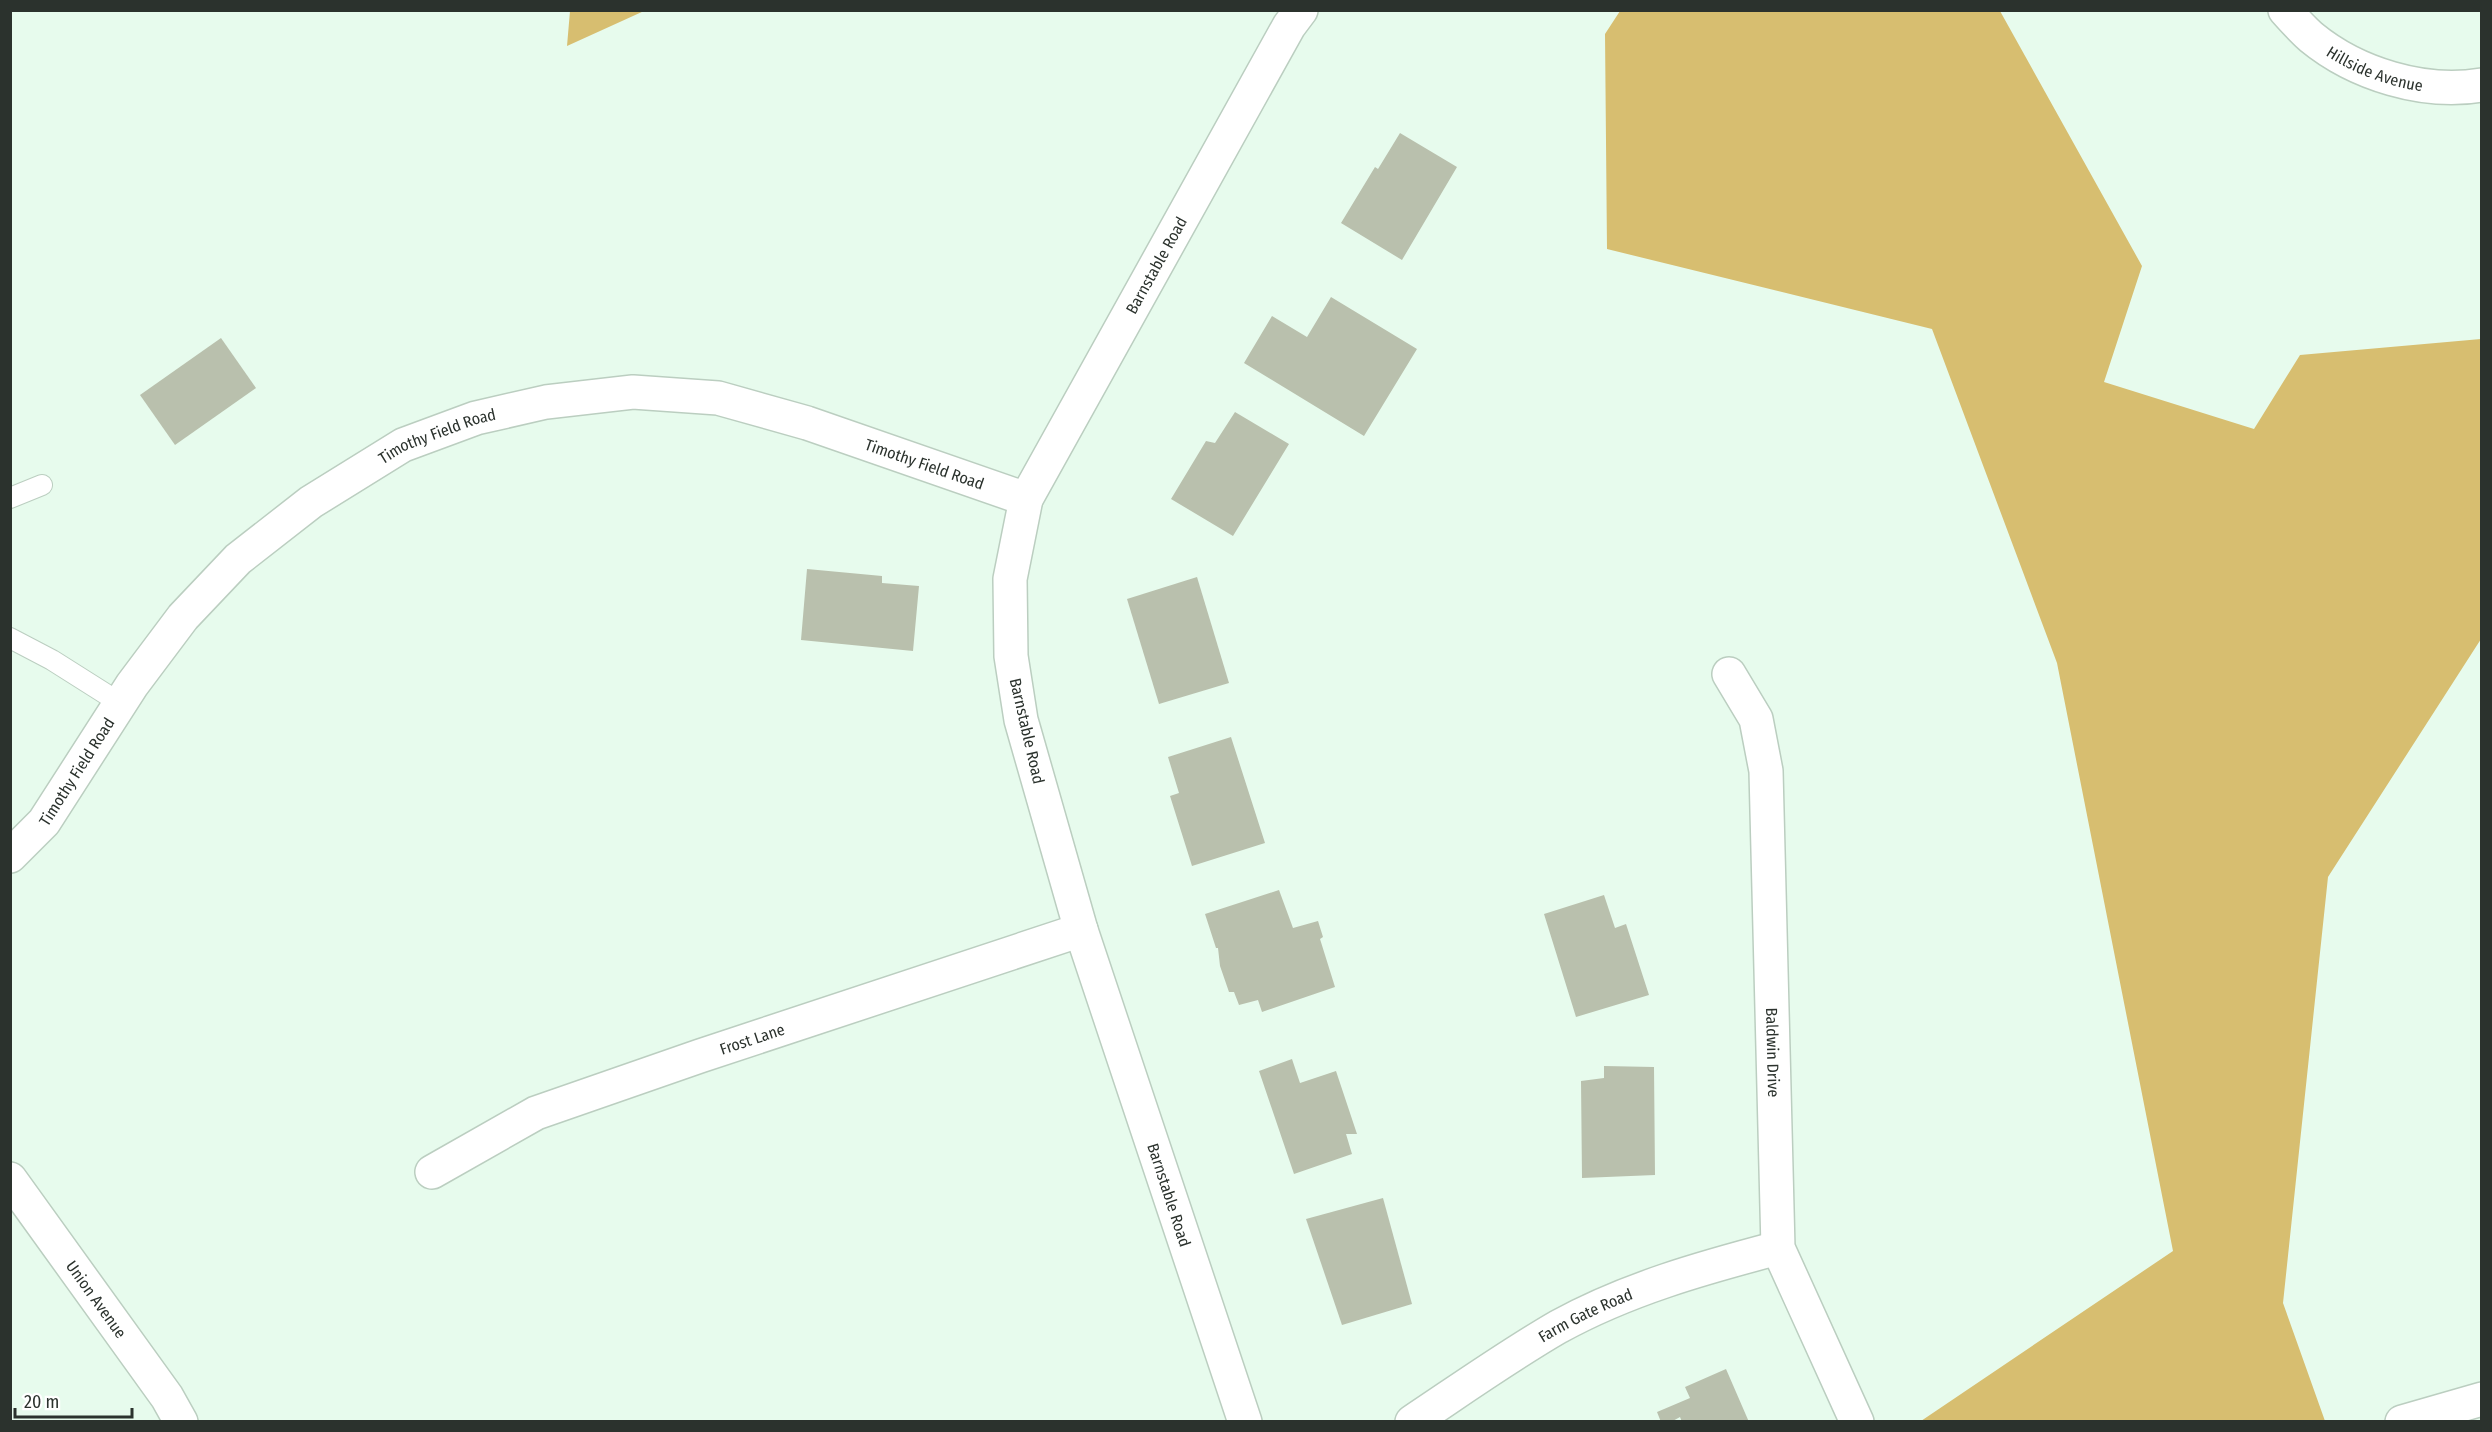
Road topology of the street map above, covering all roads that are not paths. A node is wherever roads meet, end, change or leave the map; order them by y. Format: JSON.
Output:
{"nodes":[{"id":1,"x":1301,"y":10,"type":"edge"},
{"id":2,"x":2284,"y":10,"type":"edge"},
{"id":3,"x":2481,"y":85,"type":"edge"},
{"id":4,"x":42,"y":485,"type":"dead end"},
{"id":5,"x":10,"y":498,"type":"edge"},
{"id":6,"x":1026,"y":499,"type":"junction"},
{"id":7,"x":10,"y":638,"type":"edge"},
{"id":8,"x":1729,"y":674,"type":"dead end"},
{"id":9,"x":120,"y":703,"type":"junction"},
{"id":10,"x":10,"y":856,"type":"edge"},
{"id":11,"x":1081,"y":930,"type":"junction"},
{"id":12,"x":432,"y":1172,"type":"dead end"},
{"id":13,"x":10,"y":1179,"type":"edge"},
{"id":14,"x":1778,"y":1248,"type":"junction"},
{"id":15,"x":2481,"y":1399,"type":"edge"},
{"id":16,"x":181,"y":1422,"type":"edge"},
{"id":17,"x":1245,"y":1422,"type":"edge"},
{"id":18,"x":1412,"y":1422,"type":"edge"},
{"id":19,"x":1857,"y":1422,"type":"edge"},
{"id":20,"x":2402,"y":1422,"type":"edge"}],
"edges":[{"from":1,"to":6,"type":"street","name":"Barnstable Road"},
{"from":2,"to":3,"type":"street","name":"Hillside Avenue"},
{"from":4,"to":5,"type":"lane"},
{"from":6,"to":9,"type":"street","name":"Timothy Field Road"},
{"from":6,"to":11,"type":"street","name":"Barnstable Road"},
{"from":7,"to":9,"type":"lane"},
{"from":8,"to":14,"type":"street","name":"Baldwin Drive"},
{"from":9,"to":10,"type":"street","name":"Timothy Field Road"},
{"from":11,"to":12,"type":"street","name":"Frost Lane"},
{"from":11,"to":17,"type":"street","name":"Barnstable Road"},
{"from":13,"to":16,"type":"street","name":"Union Avenue"},
{"from":14,"to":18,"type":"street","name":"Farm Gate Road"},
{"from":14,"to":19,"type":"street","name":"Baldwin Drive"},
{"from":15,"to":20,"type":"street"}]}
